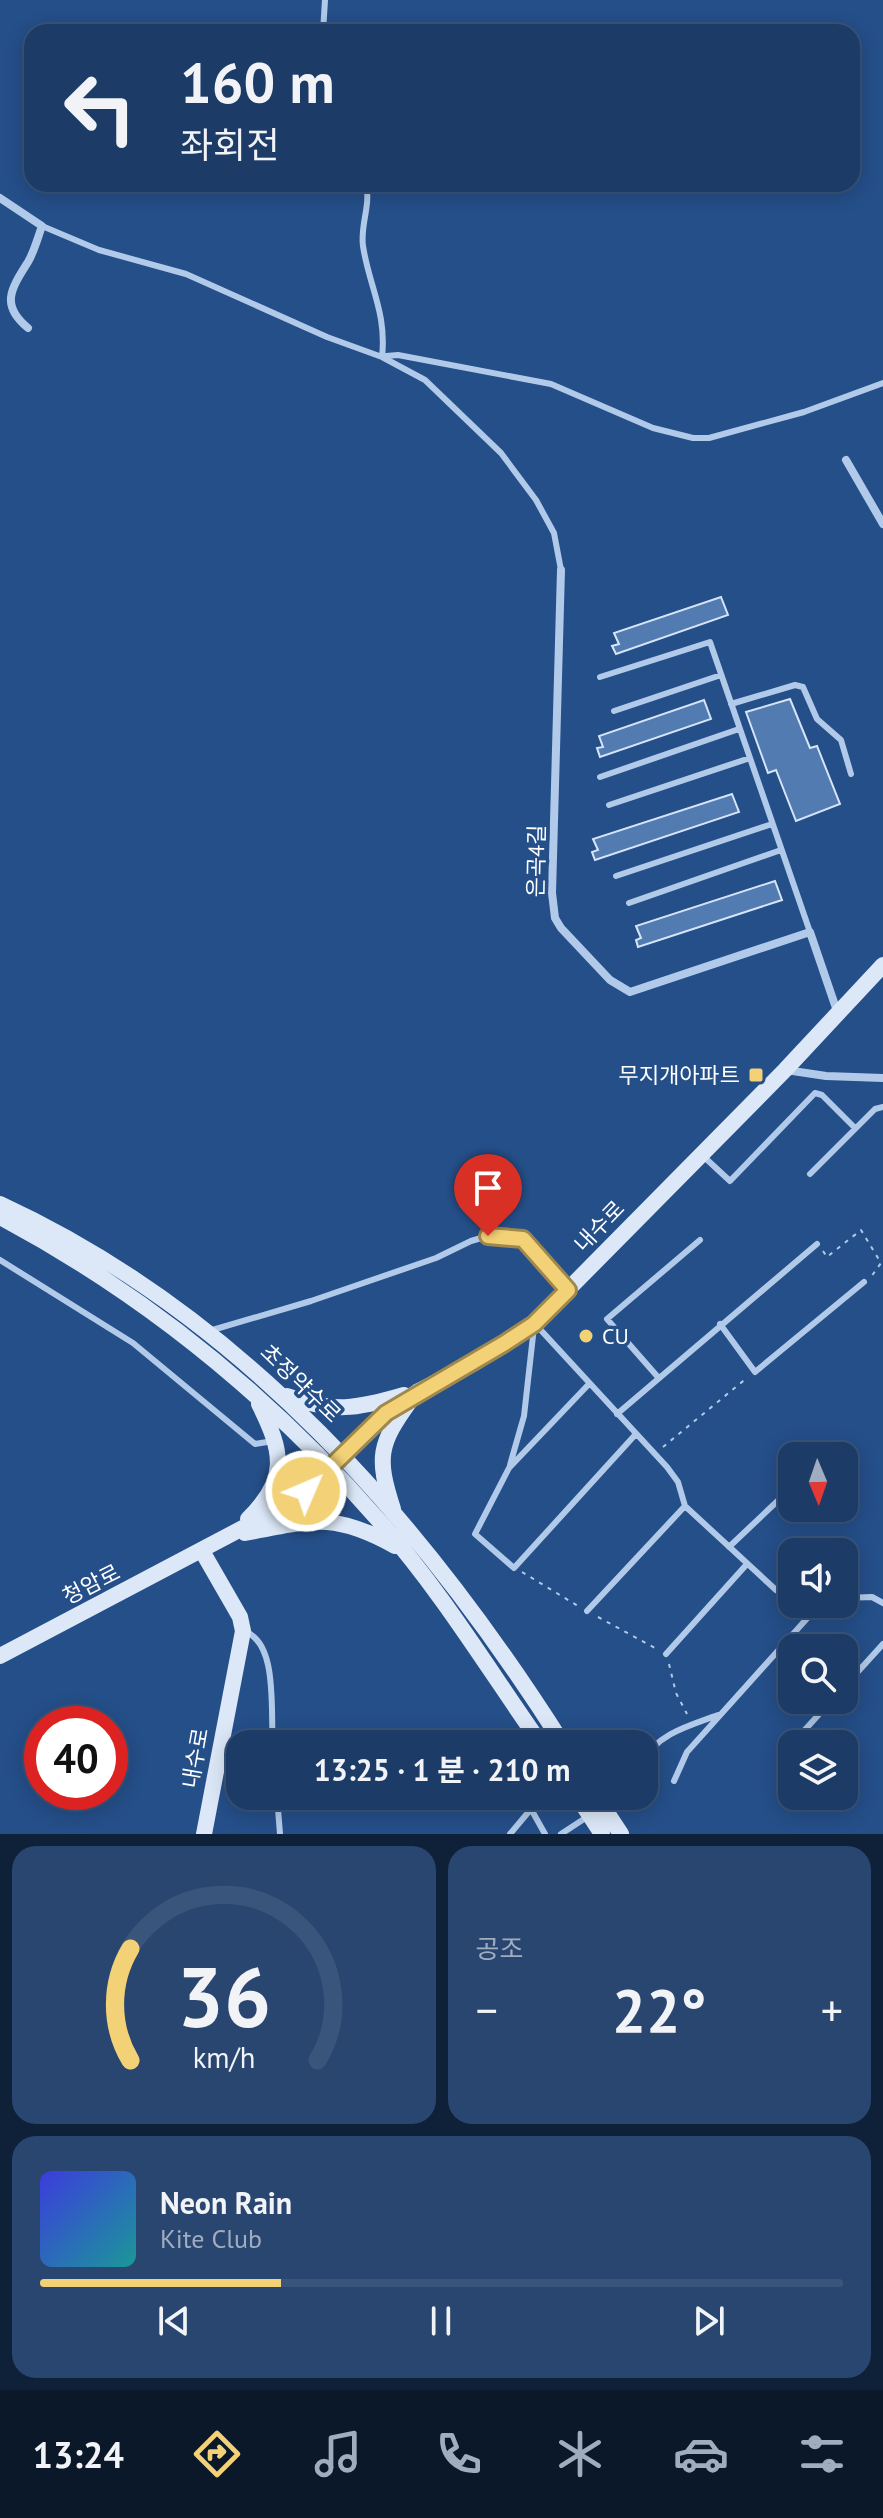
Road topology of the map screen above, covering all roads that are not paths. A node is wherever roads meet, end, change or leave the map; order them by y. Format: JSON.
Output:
{"nodes":[{"id":1,"x":325,"y":0,"type":"edge"},
{"id":2,"x":324,"y":24,"type":"edge"},
{"id":3,"x":367,"y":192,"type":"edge"},
{"id":4,"x":0,"y":198,"type":"edge"},
{"id":5,"x":42,"y":226,"type":"junction"},
{"id":6,"x":28,"y":328,"type":"dead end"},
{"id":7,"x":382,"y":357,"type":"junction"},
{"id":8,"x":883,"y":383,"type":"edge"},
{"id":9,"x":846,"y":460,"type":"dead end"},
{"id":10,"x":880,"y":510,"type":"edge"},
{"id":11,"x":883,"y":524,"type":"edge"},
{"id":12,"x":561,"y":570,"type":"joint"},
{"id":13,"x":721,"y":675,"type":"junction"},
{"id":14,"x":600,"y":677,"type":"dead end"},
{"id":15,"x":731,"y":704,"type":"junction"},
{"id":16,"x":614,"y":711,"type":"dead end"},
{"id":17,"x":739,"y":729,"type":"junction"},
{"id":18,"x":750,"y":758,"type":"junction"},
{"id":19,"x":851,"y":774,"type":"dead end"},
{"id":20,"x":600,"y":777,"type":"dead end"},
{"id":21,"x":609,"y":805,"type":"dead end"},
{"id":22,"x":772,"y":824,"type":"junction"},
{"id":23,"x":781,"y":850,"type":"junction"},
{"id":24,"x":616,"y":876,"type":"dead end"},
{"id":25,"x":629,"y":903,"type":"dead end"},
{"id":26,"x":810,"y":932,"type":"junction"},
{"id":27,"x":883,"y":965,"type":"edge"},
{"id":28,"x":837,"y":1011,"type":"junction"},
{"id":29,"x":785,"y":1070,"type":"junction"},
{"id":30,"x":883,"y":1078,"type":"edge"},
{"id":31,"x":883,"y":1107,"type":"edge"},
{"id":32,"x":855,"y":1128,"type":"junction"},
{"id":33,"x":701,"y":1153,"type":"junction"},
{"id":34,"x":810,"y":1174,"type":"dead end"},
{"id":35,"x":0,"y":1204,"type":"edge"},
{"id":36,"x":0,"y":1217,"type":"edge"},
{"id":37,"x":700,"y":1240,"type":"dead end"},
{"id":38,"x":817,"y":1244,"type":"road end"},
{"id":39,"x":0,"y":1260,"type":"edge"},
{"id":40,"x":864,"y":1282,"type":"road end"},
{"id":41,"x":568,"y":1290,"type":"junction"},
{"id":42,"x":534,"y":1324,"type":"junction"},
{"id":43,"x":720,"y":1324,"type":"junction"},
{"id":44,"x":209,"y":1331,"type":"junction"},
{"id":45,"x":657,"y":1376,"type":"junction"},
{"id":46,"x":588,"y":1385,"type":"junction"},
{"id":47,"x":417,"y":1392,"type":"junction"},
{"id":48,"x":282,"y":1395,"type":"junction"},
{"id":49,"x":255,"y":1396,"type":"junction"},
{"id":50,"x":617,"y":1414,"type":"junction"},
{"id":51,"x":635,"y":1435,"type":"junction"},
{"id":52,"x":277,"y":1440,"type":"junction"},
{"id":53,"x":342,"y":1455,"type":"junction"},
{"id":54,"x":329,"y":1468,"type":"junction"},
{"id":55,"x":509,"y":1468,"type":"junction"},
{"id":56,"x":778,"y":1501,"type":"edge"},
{"id":57,"x":685,"y":1506,"type":"junction"},
{"id":58,"x":397,"y":1518,"type":"junction"},
{"id":59,"x":232,"y":1535,"type":"junction"},
{"id":60,"x":729,"y":1547,"type":"junction"},
{"id":61,"x":402,"y":1550,"type":"junction"},
{"id":62,"x":202,"y":1551,"type":"junction"},
{"id":63,"x":747,"y":1564,"type":"junction"},
{"id":64,"x":778,"y":1591,"type":"edge"},
{"id":65,"x":858,"y":1598,"type":"edge"},
{"id":66,"x":883,"y":1603,"type":"edge"},
{"id":67,"x":587,"y":1611,"type":"road end"},
{"id":68,"x":807,"y":1618,"type":"edge"},
{"id":69,"x":243,"y":1631,"type":"junction"},
{"id":70,"x":883,"y":1644,"type":"edge"},
{"id":71,"x":666,"y":1654,"type":"road end"},
{"id":72,"x":0,"y":1656,"type":"edge"},
{"id":73,"x":858,"y":1672,"type":"edge"},
{"id":74,"x":721,"y":1714,"type":"junction"},
{"id":75,"x":819,"y":1714,"type":"edge"},
{"id":76,"x":272,"y":1730,"type":"edge"},
{"id":77,"x":531,"y":1730,"type":"edge"},
{"id":78,"x":554,"y":1730,"type":"edge"},
{"id":79,"x":805,"y":1730,"type":"edge"},
{"id":80,"x":658,"y":1743,"type":"edge"},
{"id":81,"x":674,"y":1781,"type":"dead end"},
{"id":82,"x":278,"y":1810,"type":"edge"},
{"id":83,"x":587,"y":1810,"type":"edge"},
{"id":84,"x":605,"y":1810,"type":"edge"},
{"id":85,"x":590,"y":1815,"type":"junction"},
{"id":86,"x":204,"y":1834,"type":"edge"},
{"id":87,"x":280,"y":1834,"type":"edge"},
{"id":88,"x":510,"y":1834,"type":"edge"},
{"id":89,"x":545,"y":1834,"type":"edge"},
{"id":90,"x":561,"y":1834,"type":"edge"},
{"id":91,"x":602,"y":1834,"type":"edge"},
{"id":92,"x":621,"y":1834,"type":"edge"}],
"edges":[{"from":1,"to":2,"type":"lane"},
{"from":3,"to":7,"type":"lane"},
{"from":4,"to":5,"type":"street"},
{"from":5,"to":6,"type":"street"},
{"from":5,"to":7,"type":"lane"},
{"from":7,"to":8,"type":"lane"},
{"from":7,"to":12,"type":"lane"},
{"from":9,"to":10,"type":"street"},
{"from":10,"to":11,"type":"street"},
{"from":12,"to":26,"type":"street","name":"은곡4길"},
{"from":13,"to":14,"type":"lane"},
{"from":13,"to":15,"type":"lane"},
{"from":13,"to":16,"type":"lane"},
{"from":15,"to":17,"type":"lane"},
{"from":15,"to":19,"type":"lane"},
{"from":17,"to":18,"type":"lane"},
{"from":17,"to":20,"type":"lane"},
{"from":18,"to":21,"type":"lane"},
{"from":18,"to":22,"type":"lane"},
{"from":22,"to":23,"type":"lane"},
{"from":22,"to":24,"type":"lane"},
{"from":23,"to":25,"type":"lane"},
{"from":23,"to":26,"type":"lane"},
{"from":26,"to":28,"type":"street"},
{"from":27,"to":28,"type":"main road","name":"내수로"},
{"from":28,"to":29,"type":"main road","name":"내수로"},
{"from":29,"to":30,"type":"street"},
{"from":29,"to":33,"type":"main road","name":"내수로"},
{"from":31,"to":32,"type":"lane"},
{"from":32,"to":33,"type":"lane"},
{"from":32,"to":34,"type":"lane"},
{"from":33,"to":41,"type":"main road","name":"내수로"},
{"from":35,"to":44,"type":"main road","name":"초정약수로"},
{"from":36,"to":49,"type":"main road","name":"초정약수로"},
{"from":37,"to":45,"type":"lane"},
{"from":38,"to":43,"type":"lane"},
{"from":39,"to":52,"type":"lane"},
{"from":40,"to":43,"type":"lane"},
{"from":41,"to":42,"type":"main road","name":"내수로"},
{"from":41,"to":44,"type":"lane"},
{"from":42,"to":46,"type":"lane"},
{"from":42,"to":47,"type":"main road","name":"내수로"},
{"from":42,"to":55,"type":"lane"},
{"from":43,"to":45,"type":"lane"},
{"from":44,"to":48,"type":"main road","name":"초정약수로"},
{"from":45,"to":50,"type":"lane"},
{"from":46,"to":50,"type":"lane"},
{"from":46,"to":55,"type":"lane"},
{"from":47,"to":48,"type":"main road"},
{"from":47,"to":53,"type":"main road","name":"내수로"},
{"from":47,"to":58,"type":"main road"},
{"from":48,"to":53,"type":"main road","name":"초정약수로"},
{"from":49,"to":52,"type":"main road"},
{"from":49,"to":54,"type":"main road","name":"초정약수로"},
{"from":50,"to":51,"type":"lane"},
{"from":51,"to":55,"type":"lane"},
{"from":51,"to":57,"type":"lane"},
{"from":52,"to":59,"type":"main road"},
{"from":53,"to":54,"type":"main road","name":"내수로"},
{"from":53,"to":58,"type":"main road","name":"초정약수로"},
{"from":54,"to":59,"type":"main road","name":"내수로"},
{"from":54,"to":61,"type":"main road","name":"초정약수로"},
{"from":56,"to":60,"type":"lane"},
{"from":57,"to":60,"type":"lane"},
{"from":57,"to":67,"type":"lane"},
{"from":58,"to":78,"type":"main road","name":"초정약수로"},
{"from":59,"to":61,"type":"main road"},
{"from":59,"to":62,"type":"main road","name":"내수로"},
{"from":60,"to":63,"type":"lane"},
{"from":61,"to":77,"type":"main road","name":"초정약수로"},
{"from":62,"to":69,"type":"main road"},
{"from":62,"to":72,"type":"main road","name":"청암로"},
{"from":63,"to":64,"type":"lane"},
{"from":63,"to":71,"type":"lane"},
{"from":65,"to":66,"type":"lane"},
{"from":68,"to":74,"type":"lane"},
{"from":69,"to":76,"type":"lane"},
{"from":69,"to":86,"type":"main road","name":"내수로"},
{"from":70,"to":73,"type":"lane"},
{"from":74,"to":80,"type":"lane"},
{"from":74,"to":81,"type":"lane"},
{"from":75,"to":79,"type":"lane"},
{"from":82,"to":87,"type":"lane"},
{"from":83,"to":85,"type":"main road"},
{"from":84,"to":92,"type":"main road"},
{"from":85,"to":90,"type":"lane"},
{"from":85,"to":91,"type":"main road"},
{"from":88,"to":89,"type":"lane"}]}
